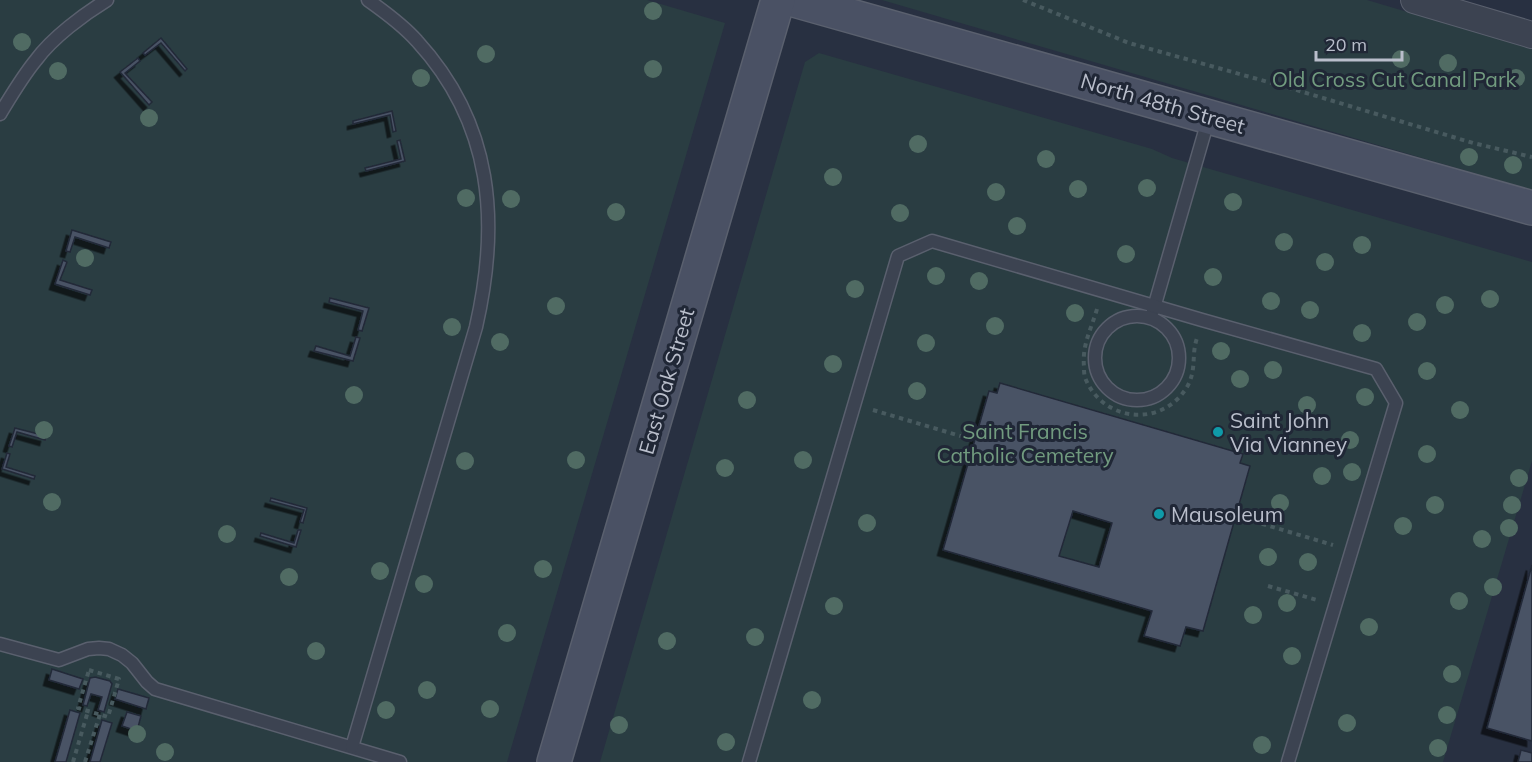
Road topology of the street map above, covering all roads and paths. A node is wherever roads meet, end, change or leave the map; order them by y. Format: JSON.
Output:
{"nodes":[{"id":1,"x":107,"y":0,"type":"edge"},
{"id":2,"x":368,"y":0,"type":"edge"},
{"id":3,"x":778,"y":0,"type":"edge"},
{"id":4,"x":794,"y":0,"type":"edge"},
{"id":5,"x":1023,"y":0,"type":"edge"},
{"id":6,"x":1414,"y":0,"type":"edge"},
{"id":7,"x":1439,"y":4,"type":"edge"},
{"id":8,"x":1532,"y":35,"type":"edge"},
{"id":9,"x":0,"y":114,"type":"edge"},
{"id":10,"x":1210,"y":116,"type":"junction"},
{"id":11,"x":1532,"y":157,"type":"edge"},
{"id":12,"x":1532,"y":208,"type":"edge"},
{"id":13,"x":1102,"y":291,"type":"junction"},
{"id":14,"x":1152,"y":311,"type":"junction"},
{"id":15,"x":1202,"y":320,"type":"junction"},
{"id":16,"x":855,"y":405,"type":"junction"},
{"id":17,"x":974,"y":440,"type":"dead end"},
{"id":18,"x":1236,"y":516,"type":"dead end"},
{"id":19,"x":1351,"y":550,"type":"junction"},
{"id":20,"x":1268,"y":586,"type":"dead end"},
{"id":21,"x":1335,"y":605,"type":"junction"},
{"id":22,"x":0,"y":644,"type":"edge"},
{"id":23,"x":88,"y":711,"type":"junction"},
{"id":24,"x":100,"y":714,"type":"junction"},
{"id":25,"x":352,"y":747,"type":"junction"},
{"id":26,"x":73,"y":762,"type":"edge"},
{"id":27,"x":85,"y":762,"type":"edge"},
{"id":28,"x":400,"y":762,"type":"edge"},
{"id":29,"x":555,"y":762,"type":"edge"},
{"id":30,"x":749,"y":762,"type":"edge"},
{"id":31,"x":1288,"y":762,"type":"edge"}],
"edges":[{"from":1,"to":9,"type":"lane"},
{"from":2,"to":25,"type":"lane"},
{"from":3,"to":29,"type":"street","name":"East Oak Street"},
{"from":4,"to":10,"type":"street","name":"North 48th Street"},
{"from":5,"to":11,"type":"path"},
{"from":6,"to":7,"type":"street"},
{"from":7,"to":8,"type":"street"},
{"from":10,"to":12,"type":"street","name":"North 48th Street"},
{"from":10,"to":14,"type":"lane"},
{"from":13,"to":14,"type":"lane"},
{"from":13,"to":15,"type":"path"},
{"from":13,"to":16,"type":"lane"},
{"from":14,"to":14,"type":"lane"},
{"from":14,"to":15,"type":"lane"},
{"from":15,"to":19,"type":"lane"},
{"from":16,"to":17,"type":"path"},
{"from":16,"to":30,"type":"lane"},
{"from":18,"to":19,"type":"path"},
{"from":19,"to":21,"type":"lane"},
{"from":20,"to":21,"type":"path"},
{"from":21,"to":31,"type":"lane"},
{"from":22,"to":25,"type":"lane"},
{"from":23,"to":24,"type":"path"},
{"from":23,"to":24,"type":"path"},
{"from":23,"to":26,"type":"path"},
{"from":24,"to":27,"type":"path"},
{"from":25,"to":28,"type":"lane"}]}
